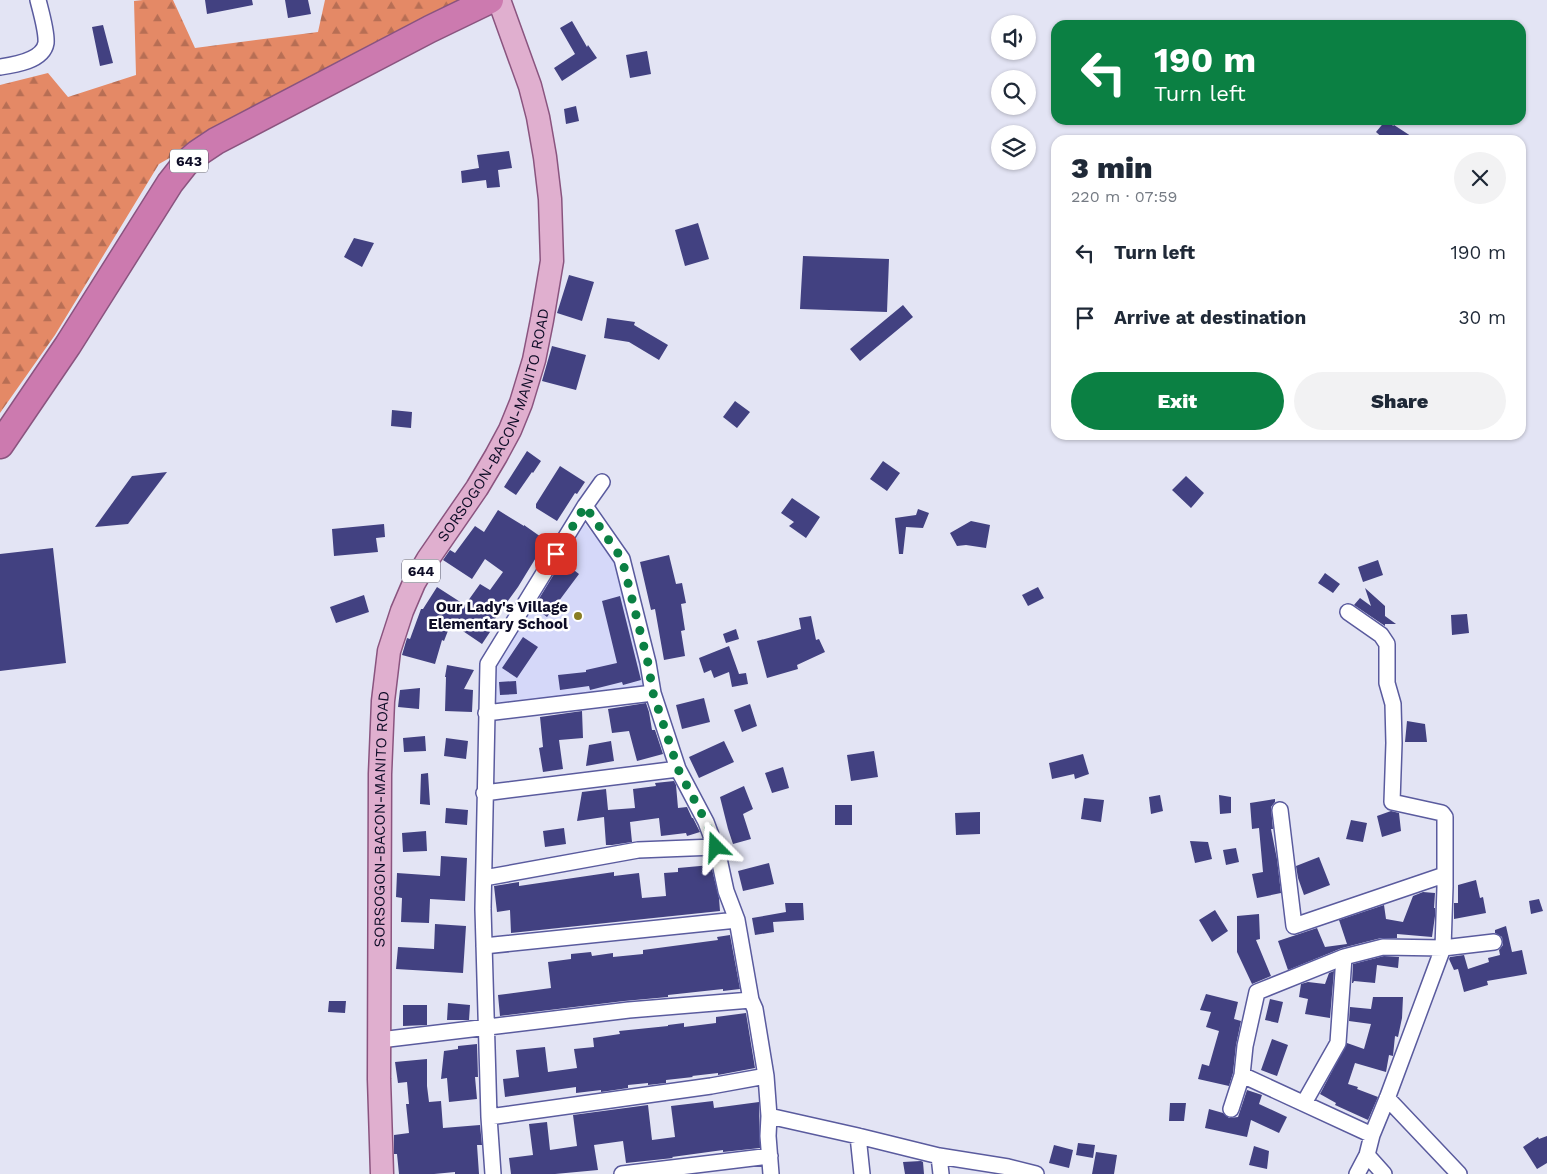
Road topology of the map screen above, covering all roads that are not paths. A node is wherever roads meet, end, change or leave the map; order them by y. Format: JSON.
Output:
{"nodes":[{"id":1,"x":39,"y":0,"type":"edge"},
{"id":2,"x":490,"y":0,"type":"edge"},
{"id":3,"x":498,"y":0,"type":"edge"},
{"id":4,"x":0,"y":67,"type":"edge"},
{"id":5,"x":0,"y":445,"type":"edge"},
{"id":6,"x":602,"y":482,"type":"dead end"},
{"id":7,"x":585,"y":506,"type":"junction"},
{"id":8,"x":1348,"y":612,"type":"dead end"},
{"id":9,"x":653,"y":693,"type":"junction"},
{"id":10,"x":486,"y":713,"type":"junction"},
{"id":11,"x":678,"y":769,"type":"junction"},
{"id":12,"x":484,"y":793,"type":"junction"},
{"id":13,"x":1280,"y":810,"type":"dead end"},
{"id":14,"x":716,"y":847,"type":"junction"},
{"id":15,"x":1444,"y":875,"type":"junction"},
{"id":16,"x":484,"y":878,"type":"junction"},
{"id":17,"x":737,"y":920,"type":"junction"},
{"id":18,"x":1494,"y":942,"type":"dead end"},
{"id":19,"x":484,"y":946,"type":"junction"},
{"id":20,"x":1443,"y":948,"type":"junction"},
{"id":21,"x":1344,"y":957,"type":"junction"},
{"id":22,"x":751,"y":1000,"type":"junction"},
{"id":23,"x":486,"y":1028,"type":"junction"},
{"id":24,"x":380,"y":1040,"type":"junction"},
{"id":25,"x":1242,"y":1075,"type":"junction"},
{"id":26,"x":766,"y":1076,"type":"junction"},
{"id":27,"x":1387,"y":1098,"type":"junction"},
{"id":28,"x":1304,"y":1103,"type":"junction"},
{"id":29,"x":1231,"y":1109,"type":"dead end"},
{"id":30,"x":489,"y":1116,"type":"junction"},
{"id":31,"x":769,"y":1116,"type":"junction"},
{"id":32,"x":1372,"y":1135,"type":"junction"},
{"id":33,"x":858,"y":1136,"type":"junction"},
{"id":34,"x":1366,"y":1155,"type":"junction"},
{"id":35,"x":770,"y":1156,"type":"junction"},
{"id":36,"x":939,"y":1156,"type":"junction"},
{"id":37,"x":1008,"y":1171,"type":"edge"},
{"id":38,"x":382,"y":1174,"type":"edge"},
{"id":39,"x":493,"y":1174,"type":"edge"},
{"id":40,"x":622,"y":1174,"type":"edge"},
{"id":41,"x":771,"y":1174,"type":"edge"},
{"id":42,"x":862,"y":1174,"type":"edge"},
{"id":43,"x":942,"y":1174,"type":"edge"},
{"id":44,"x":1036,"y":1174,"type":"edge"},
{"id":45,"x":1357,"y":1174,"type":"edge"},
{"id":46,"x":1384,"y":1174,"type":"edge"},
{"id":47,"x":1459,"y":1174,"type":"edge"}],
"edges":[{"from":1,"to":4,"type":"street"},
{"from":2,"to":5,"type":"highway","number":"643"},
{"from":3,"to":24,"type":"main road","name":"SORSOGON-BACON-MANITO ROAD","number":"644"},
{"from":6,"to":7,"type":"street"},
{"from":7,"to":9,"type":"street"},
{"from":7,"to":10,"type":"street"},
{"from":8,"to":15,"type":"street"},
{"from":9,"to":10,"type":"street"},
{"from":9,"to":11,"type":"street"},
{"from":10,"to":12,"type":"street"},
{"from":11,"to":12,"type":"street"},
{"from":11,"to":14,"type":"street"},
{"from":12,"to":16,"type":"street"},
{"from":13,"to":15,"type":"street"},
{"from":14,"to":16,"type":"street"},
{"from":14,"to":17,"type":"street"},
{"from":15,"to":20,"type":"street"},
{"from":16,"to":19,"type":"street"},
{"from":17,"to":19,"type":"street"},
{"from":17,"to":22,"type":"street"},
{"from":18,"to":20,"type":"street"},
{"from":19,"to":23,"type":"street"},
{"from":20,"to":21,"type":"street"},
{"from":20,"to":27,"type":"street"},
{"from":21,"to":25,"type":"street"},
{"from":21,"to":28,"type":"street"},
{"from":22,"to":23,"type":"street"},
{"from":22,"to":26,"type":"street"},
{"from":23,"to":24,"type":"street"},
{"from":23,"to":30,"type":"street"},
{"from":24,"to":38,"type":"main road","name":"SORSOGON-BACON-MANITO ROAD","number":"644"},
{"from":25,"to":28,"type":"street"},
{"from":25,"to":29,"type":"street"},
{"from":26,"to":30,"type":"street"},
{"from":26,"to":31,"type":"street"},
{"from":27,"to":32,"type":"street"},
{"from":27,"to":47,"type":"street"},
{"from":28,"to":32,"type":"street"},
{"from":30,"to":39,"type":"street"},
{"from":31,"to":33,"type":"street"},
{"from":31,"to":35,"type":"street"},
{"from":32,"to":34,"type":"street"},
{"from":33,"to":36,"type":"street"},
{"from":33,"to":42,"type":"street"},
{"from":34,"to":45,"type":"street"},
{"from":34,"to":46,"type":"street"},
{"from":35,"to":40,"type":"street"},
{"from":35,"to":41,"type":"street"},
{"from":36,"to":37,"type":"street"},
{"from":36,"to":43,"type":"street"},
{"from":37,"to":44,"type":"street"}]}
